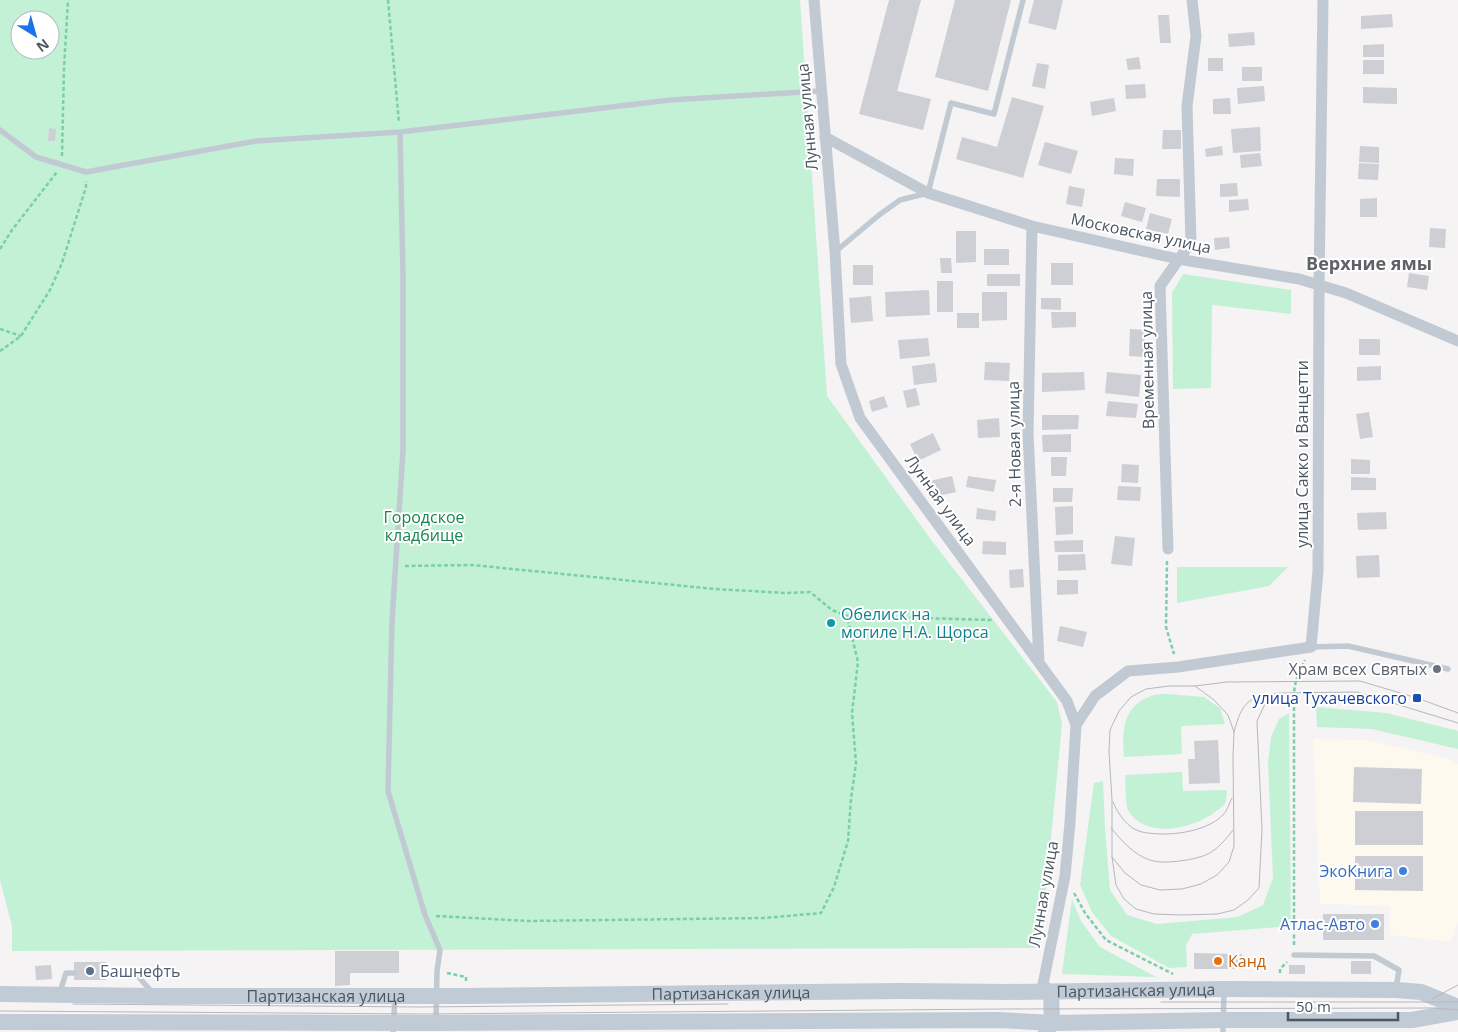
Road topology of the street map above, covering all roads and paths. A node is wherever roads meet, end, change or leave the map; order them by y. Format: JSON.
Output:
{"nodes":[{"id":1,"x":68,"y":0,"type":"edge"},
{"id":2,"x":388,"y":0,"type":"edge"},
{"id":3,"x":814,"y":0,"type":"edge"},
{"id":4,"x":1023,"y":0,"type":"edge"},
{"id":5,"x":1192,"y":0,"type":"edge"},
{"id":6,"x":1323,"y":0,"type":"edge"},
{"id":7,"x":820,"y":91,"type":"junction"},
{"id":8,"x":0,"y":130,"type":"edge"},
{"id":9,"x":400,"y":132,"type":"junction"},
{"id":10,"x":825,"y":137,"type":"junction"},
{"id":11,"x":62,"y":165,"type":"junction"},
{"id":12,"x":86,"y":172,"type":"junction"},
{"id":13,"x":928,"y":193,"type":"junction"},
{"id":14,"x":1032,"y":226,"type":"junction"},
{"id":15,"x":0,"y":249,"type":"edge"},
{"id":16,"x":835,"y":252,"type":"junction"},
{"id":17,"x":1178,"y":260,"type":"junction"},
{"id":18,"x":1318,"y":285,"type":"junction"},
{"id":19,"x":0,"y":329,"type":"edge"},
{"id":20,"x":21,"y":336,"type":"junction"},
{"id":21,"x":1458,"y":341,"type":"edge"},
{"id":22,"x":0,"y":351,"type":"edge"},
{"id":23,"x":1168,"y":549,"type":"joint"},
{"id":24,"x":396,"y":567,"type":"junction"},
{"id":25,"x":848,"y":616,"type":"junction"},
{"id":26,"x":1006,"y":617,"type":"junction"},
{"id":27,"x":1312,"y":647,"type":"junction"},
{"id":28,"x":1039,"y":662,"type":"junction"},
{"id":29,"x":1178,"y":667,"type":"junction"},
{"id":30,"x":1448,"y":669,"type":"dead end"},
{"id":31,"x":1076,"y":725,"type":"junction"},
{"id":32,"x":1066,"y":876,"type":"junction"},
{"id":33,"x":425,"y":915,"type":"junction"},
{"id":34,"x":1294,"y":956,"type":"junction"},
{"id":35,"x":437,"y":971,"type":"junction"},
{"id":36,"x":74,"y":973,"type":"dead end"},
{"id":37,"x":106,"y":973,"type":"dead end"},
{"id":38,"x":1175,"y":974,"type":"dead end"},
{"id":39,"x":1280,"y":980,"type":"dead end"},
{"id":40,"x":467,"y":986,"type":"dead end"},
{"id":41,"x":1224,"y":990,"type":"junction"},
{"id":42,"x":1396,"y":990,"type":"junction"},
{"id":43,"x":1051,"y":992,"type":"junction"},
{"id":44,"x":0,"y":994,"type":"edge"},
{"id":45,"x":60,"y":994,"type":"junction"},
{"id":46,"x":156,"y":996,"type":"junction"},
{"id":47,"x":395,"y":996,"type":"junction"},
{"id":48,"x":438,"y":996,"type":"junction"},
{"id":49,"x":1458,"y":1008,"type":"edge"},
{"id":50,"x":1458,"y":1012,"type":"edge"},
{"id":51,"x":0,"y":1022,"type":"edge"},
{"id":52,"x":436,"y":1023,"type":"junction"},
{"id":53,"x":1223,"y":1026,"type":"edge"},
{"id":54,"x":393,"y":1027,"type":"edge"},
{"id":55,"x":1049,"y":1028,"type":"edge"}],
"edges":[{"from":1,"to":11,"type":"path"},
{"from":2,"to":9,"type":"path"},
{"from":3,"to":7,"type":"street","name":"Лунная улица"},
{"from":4,"to":13,"type":"lane"},
{"from":5,"to":17,"type":"street","name":"Временная улица"},
{"from":6,"to":18,"type":"street","name":"улица Сакко и Ванцетти"},
{"from":7,"to":9,"type":"lane"},
{"from":7,"to":10,"type":"street","name":"Лунная улица"},
{"from":8,"to":11,"type":"lane"},
{"from":9,"to":12,"type":"lane"},
{"from":9,"to":24,"type":"lane"},
{"from":10,"to":13,"type":"street","name":"Московская улица"},
{"from":10,"to":16,"type":"street","name":"Лунная улица"},
{"from":11,"to":12,"type":"lane"},
{"from":11,"to":15,"type":"path"},
{"from":12,"to":20,"type":"path"},
{"from":13,"to":14,"type":"street","name":"Московская улица"},
{"from":13,"to":16,"type":"lane"},
{"from":14,"to":17,"type":"street","name":"Московская улица"},
{"from":14,"to":28,"type":"street","name":"2-я Новая улица"},
{"from":16,"to":26,"type":"street","name":"Лунная улица"},
{"from":17,"to":18,"type":"street","name":"Московская улица"},
{"from":17,"to":23,"type":"street","name":"Временная улица"},
{"from":18,"to":21,"type":"street","name":"Московская улица"},
{"from":18,"to":27,"type":"street","name":"улица Сакко и Ванцетти"},
{"from":19,"to":20,"type":"path"},
{"from":20,"to":22,"type":"path"},
{"from":23,"to":29,"type":"path"},
{"from":24,"to":25,"type":"path"},
{"from":24,"to":33,"type":"lane"},
{"from":25,"to":26,"type":"path"},
{"from":25,"to":33,"type":"path"},
{"from":26,"to":28,"type":"street","name":"Лунная улица"},
{"from":27,"to":29,"type":"street"},
{"from":27,"to":30,"type":"lane"},
{"from":27,"to":34,"type":"path"},
{"from":28,"to":31,"type":"street","name":"Лунная улица"},
{"from":29,"to":31,"type":"street"},
{"from":31,"to":32,"type":"street","name":"Лунная улица"},
{"from":32,"to":38,"type":"path"},
{"from":32,"to":43,"type":"street","name":"Лунная улица"},
{"from":33,"to":35,"type":"lane"},
{"from":34,"to":39,"type":"path"},
{"from":34,"to":42,"type":"lane"},
{"from":35,"to":40,"type":"path"},
{"from":35,"to":48,"type":"lane"},
{"from":36,"to":45,"type":"lane"},
{"from":37,"to":46,"type":"lane"},
{"from":41,"to":42,"type":"street","name":"Партизанская улица"},
{"from":41,"to":43,"type":"street","name":"Партизанская улица"},
{"from":41,"to":53,"type":"lane"},
{"from":42,"to":49,"type":"street","name":"Партизанская улица"},
{"from":43,"to":48,"type":"street","name":"Партизанская улица"},
{"from":43,"to":55,"type":"street"},
{"from":44,"to":45,"type":"street","name":"Партизанская улица"},
{"from":45,"to":46,"type":"street","name":"Партизанская улица"},
{"from":46,"to":47,"type":"street","name":"Партизанская улица"},
{"from":47,"to":48,"type":"street","name":"Партизанская улица"},
{"from":47,"to":54,"type":"lane"},
{"from":48,"to":52,"type":"lane"},
{"from":50,"to":53,"type":"street","name":"Партизанская улица"},
{"from":51,"to":54,"type":"street","name":"Партизанская улица"},
{"from":52,"to":54,"type":"street","name":"Партизанская улица"},
{"from":52,"to":55,"type":"street","name":"Партизанская улица"},
{"from":53,"to":55,"type":"street","name":"Партизанская улица"}]}
